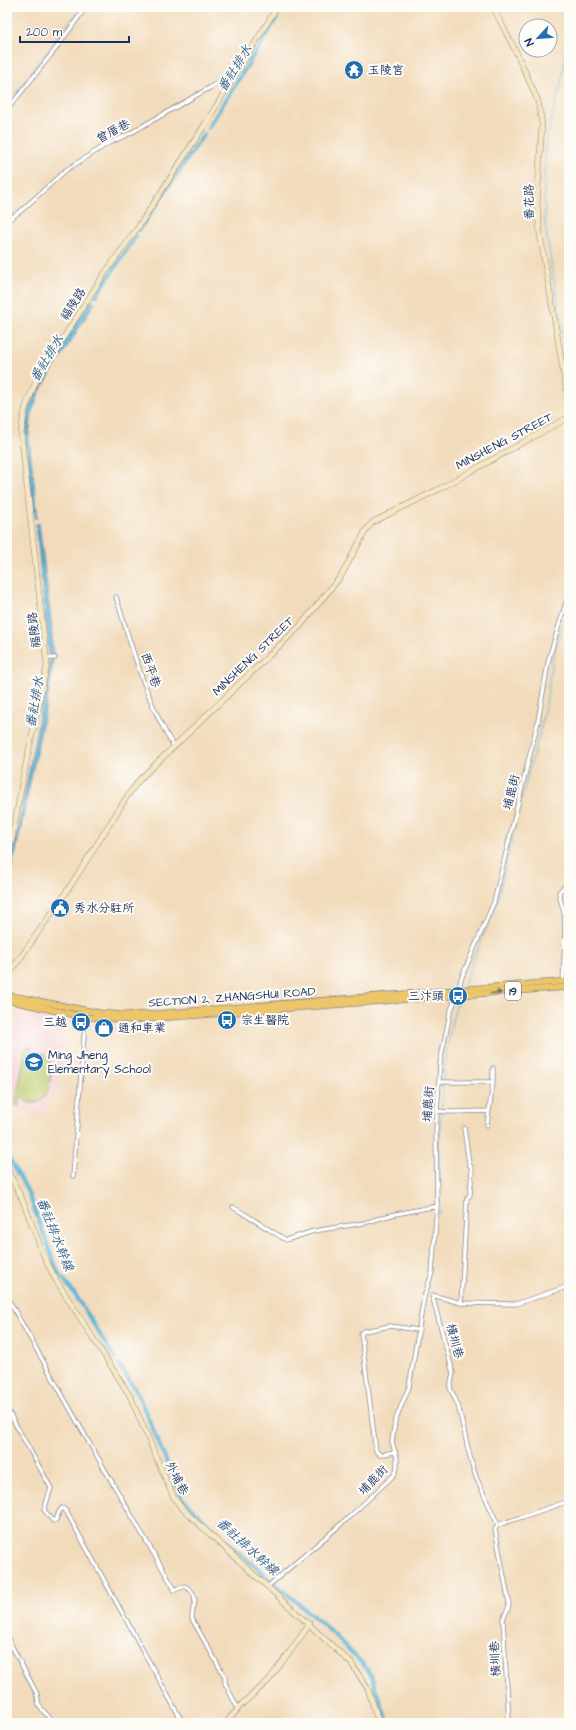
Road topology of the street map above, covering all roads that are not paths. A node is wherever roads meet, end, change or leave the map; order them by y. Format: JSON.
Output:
{"nodes":[{"id":1,"x":86,"y":7,"type":"edge"},
{"id":2,"x":277,"y":7,"type":"edge"},
{"id":3,"x":493,"y":7,"type":"edge"},
{"id":4,"x":238,"y":72,"type":"junction"},
{"id":5,"x":7,"y":110,"type":"edge"},
{"id":6,"x":7,"y":221,"type":"edge"},
{"id":7,"x":569,"y":405,"type":"edge"},
{"id":8,"x":569,"y":417,"type":"edge"},
{"id":9,"x":569,"y":593,"type":"edge"},
{"id":10,"x":116,"y":597,"type":"dead end"},
{"id":11,"x":47,"y":658,"type":"junction"},
{"id":12,"x":55,"y":658,"type":"dead end"},
{"id":13,"x":174,"y":747,"type":"junction"},
{"id":14,"x":7,"y":865,"type":"edge"},
{"id":15,"x":569,"y":882,"type":"edge"},
{"id":16,"x":7,"y":977,"type":"edge"},
{"id":17,"x":566,"y":981,"type":"edge"},
{"id":18,"x":569,"y":987,"type":"edge"},
{"id":19,"x":458,"y":993,"type":"junction"},
{"id":20,"x":7,"y":995,"type":"edge"},
{"id":21,"x":7,"y":1000,"type":"edge"},
{"id":22,"x":45,"y":1005,"type":"junction"},
{"id":23,"x":86,"y":1014,"type":"junction"},
{"id":24,"x":493,"y":1068,"type":"dead end"},
{"id":25,"x":439,"y":1082,"type":"junction"},
{"id":26,"x":493,"y":1082,"type":"junction"},
{"id":27,"x":438,"y":1111,"type":"junction"},
{"id":28,"x":489,"y":1111,"type":"junction"},
{"id":29,"x":487,"y":1125,"type":"dead end"},
{"id":30,"x":464,"y":1128,"type":"dead end"},
{"id":31,"x":7,"y":1169,"type":"edge"},
{"id":32,"x":73,"y":1176,"type":"dead end"},
{"id":33,"x":437,"y":1206,"type":"junction"},
{"id":34,"x":233,"y":1207,"type":"dead end"},
{"id":35,"x":569,"y":1286,"type":"edge"},
{"id":36,"x":7,"y":1297,"type":"edge"},
{"id":37,"x":461,"y":1303,"type":"junction"},
{"id":38,"x":419,"y":1330,"type":"junction"},
{"id":39,"x":7,"y":1409,"type":"edge"},
{"id":40,"x":394,"y":1452,"type":"junction"},
{"id":41,"x":569,"y":1501,"type":"edge"},
{"id":42,"x":498,"y":1525,"type":"junction"},
{"id":43,"x":267,"y":1587,"type":"junction"},
{"id":44,"x":310,"y":1624,"type":"junction"},
{"id":45,"x":7,"y":1637,"type":"edge"},
{"id":46,"x":238,"y":1709,"type":"junction"},
{"id":47,"x":54,"y":1723,"type":"edge"},
{"id":48,"x":182,"y":1723,"type":"edge"},
{"id":49,"x":226,"y":1723,"type":"edge"},
{"id":50,"x":379,"y":1723,"type":"edge"},
{"id":51,"x":510,"y":1723,"type":"edge"}],
"edges":[{"from":1,"to":5,"type":"street"},
{"from":2,"to":4,"type":"street","name":"福陵路"},
{"from":3,"to":7,"type":"street","name":"番花路"},
{"from":4,"to":6,"type":"street","name":"曾厝巷"},
{"from":4,"to":11,"type":"street","name":"福陵路"},
{"from":8,"to":13,"type":"street","name":"MINSHENG STREET"},
{"from":9,"to":19,"type":"street","name":"埔鹿街"},
{"from":10,"to":13,"type":"street","name":"西平巷"},
{"from":11,"to":12,"type":"street"},
{"from":11,"to":14,"type":"street","name":"福陵路"},
{"from":13,"to":16,"type":"street","name":"MINSHENG STREET"},
{"from":15,"to":17,"type":"street"},
{"from":17,"to":19,"type":"main road","number":"19"},
{"from":19,"to":18,"type":"main road","number":"19","one_way":true},
{"from":19,"to":23,"type":"main road","name":"SECTION 2, ZHANGSHUI ROAD","number":"19"},
{"from":19,"to":25,"type":"street","name":"埔鹿街"},
{"from":20,"to":22,"type":"main road","name":"SECTION 2, ZHANGSHUI ROAD","number":"19"},
{"from":21,"to":22,"type":"main road","name":"SECTION 2, ZHANGSHUI ROAD","number":"19"},
{"from":22,"to":23,"type":"main road","name":"SECTION 2, ZHANGSHUI ROAD","number":"19"},
{"from":23,"to":32,"type":"street"},
{"from":24,"to":26,"type":"street"},
{"from":25,"to":26,"type":"street"},
{"from":25,"to":27,"type":"street","name":"埔鹿街"},
{"from":26,"to":28,"type":"street"},
{"from":27,"to":28,"type":"street"},
{"from":27,"to":33,"type":"street","name":"埔鹿街"},
{"from":28,"to":29,"type":"street"},
{"from":30,"to":37,"type":"street"},
{"from":31,"to":43,"type":"street","name":"外埔巷"},
{"from":33,"to":34,"type":"street"},
{"from":33,"to":38,"type":"street","name":"埔鹿街"},
{"from":35,"to":37,"type":"street","name":"橫圳巷"},
{"from":36,"to":46,"type":"street"},
{"from":37,"to":42,"type":"street","name":"橫圳巷"},
{"from":38,"to":40,"type":"street","name":"埔鹿街"},
{"from":38,"to":40,"type":"street"},
{"from":39,"to":48,"type":"street"},
{"from":40,"to":43,"type":"street","name":"埔鹿街"},
{"from":41,"to":42,"type":"street"},
{"from":42,"to":51,"type":"street","name":"橫圳巷"},
{"from":43,"to":44,"type":"street","name":"外埔巷"},
{"from":44,"to":46,"type":"street"},
{"from":44,"to":50,"type":"street","name":"外埔巷"},
{"from":45,"to":47,"type":"street"},
{"from":46,"to":49,"type":"street"}]}
